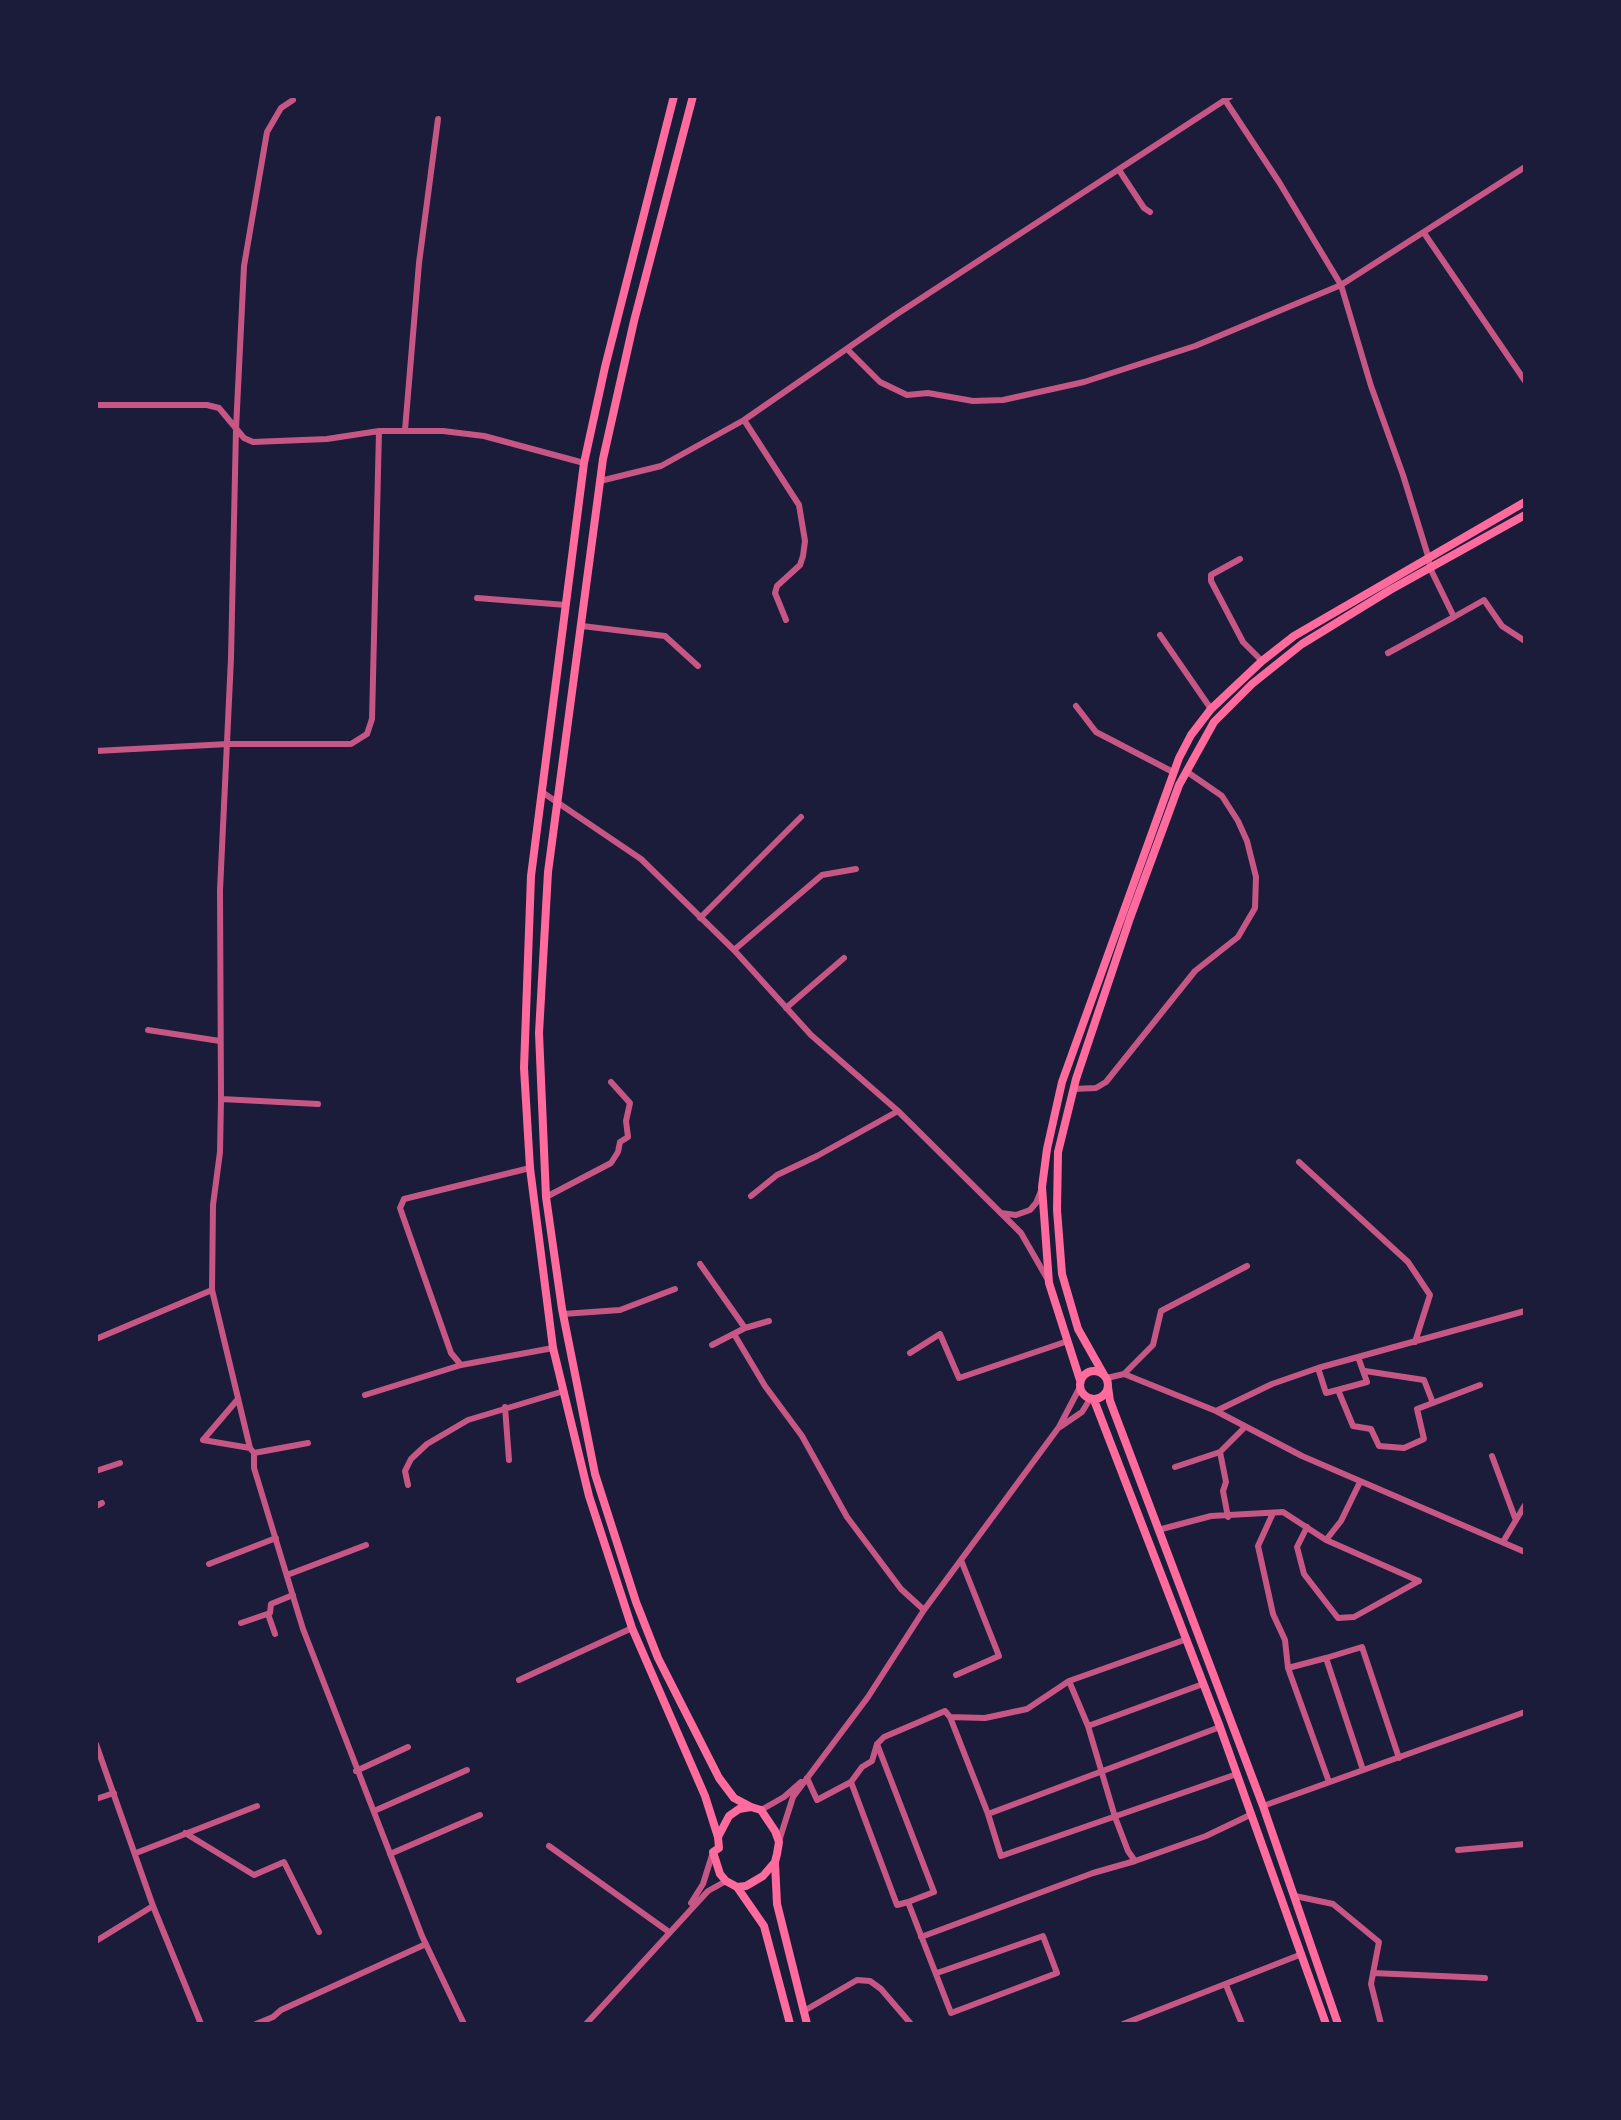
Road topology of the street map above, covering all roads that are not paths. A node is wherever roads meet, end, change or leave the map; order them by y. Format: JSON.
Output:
{"nodes":[{"id":1,"x":674,"y":96,"type":"edge"},
{"id":2,"x":693,"y":96,"type":"edge"},
{"id":3,"x":1231,"y":96,"type":"edge"},
{"id":4,"x":293,"y":100,"type":"dead end"},
{"id":5,"x":1225,"y":100,"type":"junction"},
{"id":6,"x":438,"y":119,"type":"dead end"},
{"id":7,"x":1525,"y":167,"type":"edge"},
{"id":8,"x":1119,"y":170,"type":"junction"},
{"id":9,"x":1150,"y":212,"type":"dead end"},
{"id":10,"x":1424,"y":233,"type":"junction"},
{"id":11,"x":1341,"y":285,"type":"junction"},
{"id":12,"x":848,"y":350,"type":"junction"},
{"id":13,"x":1525,"y":381,"type":"edge"},
{"id":14,"x":96,"y":405,"type":"edge"},
{"id":15,"x":744,"y":420,"type":"junction"},
{"id":16,"x":236,"y":429,"type":"junction"},
{"id":17,"x":405,"y":430,"type":"junction"},
{"id":18,"x":379,"y":431,"type":"junction"},
{"id":19,"x":584,"y":463,"type":"junction"},
{"id":20,"x":600,"y":481,"type":"junction"},
{"id":21,"x":1525,"y":502,"type":"edge"},
{"id":22,"x":1525,"y":515,"type":"edge"},
{"id":23,"x":1428,"y":556,"type":"junction"},
{"id":24,"x":1240,"y":560,"type":"dead end"},
{"id":25,"x":1430,"y":568,"type":"junction"},
{"id":26,"x":477,"y":598,"type":"dead end"},
{"id":27,"x":566,"y":605,"type":"junction"},
{"id":28,"x":1454,"y":617,"type":"junction"},
{"id":29,"x":786,"y":620,"type":"dead end"},
{"id":30,"x":582,"y":626,"type":"junction"},
{"id":31,"x":1160,"y":635,"type":"dead end"},
{"id":32,"x":1525,"y":641,"type":"edge"},
{"id":33,"x":1388,"y":653,"type":"dead end"},
{"id":34,"x":1262,"y":661,"type":"junction"},
{"id":35,"x":698,"y":666,"type":"dead end"},
{"id":36,"x":1076,"y":706,"type":"dead end"},
{"id":37,"x":1211,"y":709,"type":"junction"},
{"id":38,"x":228,"y":744,"type":"junction"},
{"id":39,"x":96,"y":751,"type":"edge"},
{"id":40,"x":1186,"y":771,"type":"junction"},
{"id":41,"x":1173,"y":772,"type":"junction"},
{"id":42,"x":542,"y":792,"type":"junction"},
{"id":43,"x":556,"y":802,"type":"junction"},
{"id":44,"x":801,"y":817,"type":"dead end"},
{"id":45,"x":856,"y":869,"type":"dead end"},
{"id":46,"x":700,"y":918,"type":"junction"},
{"id":47,"x":734,"y":950,"type":"junction"},
{"id":48,"x":844,"y":958,"type":"dead end"},
{"id":49,"x":786,"y":1008,"type":"junction"},
{"id":50,"x":148,"y":1030,"type":"dead end"},
{"id":51,"x":220,"y":1041,"type":"junction"},
{"id":52,"x":611,"y":1082,"type":"dead end"},
{"id":53,"x":1073,"y":1089,"type":"junction"},
{"id":54,"x":221,"y":1099,"type":"junction"},
{"id":55,"x":318,"y":1104,"type":"dead end"},
{"id":56,"x":898,"y":1111,"type":"junction"},
{"id":57,"x":1299,"y":1162,"type":"dead end"},
{"id":58,"x":530,"y":1168,"type":"junction"},
{"id":59,"x":1042,"y":1187,"type":"junction"},
{"id":60,"x":751,"y":1196,"type":"dead end"},
{"id":61,"x":546,"y":1197,"type":"junction"},
{"id":62,"x":1001,"y":1213,"type":"junction"},
{"id":63,"x":700,"y":1264,"type":"dead end"},
{"id":64,"x":1247,"y":1266,"type":"dead end"},
{"id":65,"x":1049,"y":1283,"type":"junction"},
{"id":66,"x":675,"y":1289,"type":"dead end"},
{"id":67,"x":212,"y":1290,"type":"junction"},
{"id":68,"x":1525,"y":1311,"type":"edge"},
{"id":69,"x":563,"y":1314,"type":"junction"},
{"id":70,"x":769,"y":1321,"type":"dead end"},
{"id":71,"x":745,"y":1328,"type":"junction"},
{"id":72,"x":734,"y":1334,"type":"junction"},
{"id":73,"x":96,"y":1339,"type":"edge"},
{"id":74,"x":1068,"y":1341,"type":"junction"},
{"id":75,"x":1415,"y":1342,"type":"junction"},
{"id":76,"x":712,"y":1345,"type":"dead end"},
{"id":77,"x":553,"y":1348,"type":"junction"},
{"id":78,"x":910,"y":1353,"type":"dead end"},
{"id":79,"x":1358,"y":1357,"type":"junction"},
{"id":80,"x":460,"y":1365,"type":"junction"},
{"id":81,"x":1318,"y":1368,"type":"junction"},
{"id":82,"x":1365,"y":1371,"type":"junction"},
{"id":83,"x":1124,"y":1374,"type":"junction"},
{"id":84,"x":1106,"y":1380,"type":"junction"},
{"id":85,"x":1080,"y":1383,"type":"junction"},
{"id":86,"x":1480,"y":1385,"type":"dead end"},
{"id":87,"x":1338,"y":1390,"type":"junction"},
{"id":88,"x":564,"y":1391,"type":"junction"},
{"id":89,"x":365,"y":1395,"type":"dead end"},
{"id":90,"x":238,"y":1399,"type":"junction"},
{"id":91,"x":1092,"y":1399,"type":"junction"},
{"id":92,"x":1433,"y":1402,"type":"junction"},
{"id":93,"x":506,"y":1407,"type":"junction"},
{"id":94,"x":1216,"y":1411,"type":"junction"},
{"id":95,"x":1059,"y":1427,"type":"junction"},
{"id":96,"x":1245,"y":1427,"type":"junction"},
{"id":97,"x":308,"y":1443,"type":"dead end"},
{"id":98,"x":252,"y":1450,"type":"junction"},
{"id":99,"x":1220,"y":1452,"type":"junction"},
{"id":100,"x":1492,"y":1456,"type":"dead end"},
{"id":101,"x":509,"y":1460,"type":"dead end"},
{"id":102,"x":120,"y":1463,"type":"dead end"},
{"id":103,"x":1175,"y":1467,"type":"dead end"},
{"id":104,"x":96,"y":1471,"type":"edge"},
{"id":105,"x":1360,"y":1482,"type":"junction"},
{"id":106,"x":408,"y":1485,"type":"dead end"},
{"id":107,"x":1525,"y":1505,"type":"edge"},
{"id":108,"x":1273,"y":1512,"type":"junction"},
{"id":109,"x":1228,"y":1517,"type":"junction"},
{"id":110,"x":1515,"y":1518,"type":"junction"},
{"id":111,"x":1307,"y":1527,"type":"junction"},
{"id":112,"x":1158,"y":1530,"type":"junction"},
{"id":113,"x":276,"y":1538,"type":"junction"},
{"id":114,"x":1326,"y":1540,"type":"junction"},
{"id":115,"x":1503,"y":1542,"type":"junction"},
{"id":116,"x":366,"y":1545,"type":"dead end"},
{"id":117,"x":1525,"y":1552,"type":"edge"},
{"id":118,"x":961,"y":1560,"type":"junction"},
{"id":119,"x":209,"y":1564,"type":"dead end"},
{"id":120,"x":287,"y":1575,"type":"junction"},
{"id":121,"x":293,"y":1595,"type":"junction"},
{"id":122,"x":924,"y":1610,"type":"junction"},
{"id":123,"x":268,"y":1614,"type":"junction"},
{"id":124,"x":241,"y":1623,"type":"dead end"},
{"id":125,"x":632,"y":1628,"type":"junction"},
{"id":126,"x":275,"y":1634,"type":"dead end"},
{"id":127,"x":1187,"y":1639,"type":"junction"},
{"id":128,"x":1326,"y":1658,"type":"junction"},
{"id":129,"x":1288,"y":1668,"type":"junction"},
{"id":130,"x":956,"y":1675,"type":"dead end"},
{"id":131,"x":519,"y":1680,"type":"dead end"},
{"id":132,"x":1070,"y":1681,"type":"junction"},
{"id":133,"x":1203,"y":1684,"type":"junction"},
{"id":134,"x":1525,"y":1712,"type":"edge"},
{"id":135,"x":950,"y":1717,"type":"junction"},
{"id":136,"x":1088,"y":1726,"type":"junction"},
{"id":137,"x":1220,"y":1727,"type":"junction"},
{"id":138,"x":96,"y":1744,"type":"edge"},
{"id":139,"x":877,"y":1744,"type":"junction"},
{"id":140,"x":408,"y":1747,"type":"dead end"},
{"id":141,"x":1399,"y":1758,"type":"junction"},
{"id":142,"x":467,"y":1770,"type":"dead end"},
{"id":143,"x":1363,"y":1770,"type":"junction"},
{"id":144,"x":356,"y":1772,"type":"junction"},
{"id":145,"x":1100,"y":1772,"type":"junction"},
{"id":146,"x":1237,"y":1774,"type":"junction"},
{"id":147,"x":807,"y":1778,"type":"junction"},
{"id":148,"x":851,"y":1782,"type":"junction"},
{"id":149,"x":1329,"y":1782,"type":"junction"},
{"id":150,"x":114,"y":1793,"type":"junction"},
{"id":151,"x":96,"y":1799,"type":"edge"},
{"id":152,"x":257,"y":1806,"type":"dead end"},
{"id":153,"x":1263,"y":1806,"type":"junction"},
{"id":154,"x":752,"y":1807,"type":"junction"},
{"id":155,"x":761,"y":1810,"type":"junction"},
{"id":156,"x":374,"y":1811,"type":"junction"},
{"id":157,"x":988,"y":1814,"type":"junction"},
{"id":158,"x":1252,"y":1814,"type":"junction"},
{"id":159,"x":480,"y":1815,"type":"dead end"},
{"id":160,"x":1115,"y":1816,"type":"junction"},
{"id":161,"x":185,"y":1833,"type":"junction"},
{"id":162,"x":718,"y":1837,"type":"junction"},
{"id":163,"x":778,"y":1842,"type":"junction"},
{"id":164,"x":1525,"y":1844,"type":"edge"},
{"id":165,"x":549,"y":1846,"type":"dead end"},
{"id":166,"x":1458,"y":1850,"type":"dead end"},
{"id":167,"x":713,"y":1852,"type":"junction"},
{"id":168,"x":136,"y":1854,"type":"junction"},
{"id":169,"x":390,"y":1854,"type":"junction"},
{"id":170,"x":775,"y":1862,"type":"junction"},
{"id":171,"x":1135,"y":1862,"type":"junction"},
{"id":172,"x":726,"y":1881,"type":"junction"},
{"id":173,"x":737,"y":1887,"type":"junction"},
{"id":174,"x":1295,"y":1896,"type":"junction"},
{"id":175,"x":908,"y":1902,"type":"junction"},
{"id":176,"x":153,"y":1906,"type":"junction"},
{"id":177,"x":681,"y":1919,"type":"junction"},
{"id":178,"x":319,"y":1932,"type":"dead end"},
{"id":179,"x":669,"y":1932,"type":"junction"},
{"id":180,"x":921,"y":1937,"type":"junction"},
{"id":181,"x":96,"y":1941,"type":"edge"},
{"id":182,"x":426,"y":1944,"type":"junction"},
{"id":183,"x":1302,"y":1954,"type":"junction"},
{"id":184,"x":937,"y":1973,"type":"junction"},
{"id":185,"x":1373,"y":1973,"type":"junction"},
{"id":186,"x":1485,"y":1978,"type":"dead end"},
{"id":187,"x":1226,"y":1985,"type":"junction"},
{"id":188,"x":804,"y":2011,"type":"junction"},
{"id":189,"x":201,"y":2024,"type":"edge"},
{"id":190,"x":256,"y":2024,"type":"edge"},
{"id":191,"x":464,"y":2024,"type":"edge"},
{"id":192,"x":586,"y":2024,"type":"edge"},
{"id":193,"x":790,"y":2024,"type":"edge"},
{"id":194,"x":807,"y":2024,"type":"edge"},
{"id":195,"x":911,"y":2024,"type":"edge"},
{"id":196,"x":1123,"y":2024,"type":"edge"},
{"id":197,"x":1242,"y":2024,"type":"edge"},
{"id":198,"x":1326,"y":2024,"type":"edge"},
{"id":199,"x":1338,"y":2024,"type":"edge"},
{"id":200,"x":1381,"y":2024,"type":"edge"}],
"edges":[{"from":1,"to":19,"type":"main road"},
{"from":2,"to":20,"type":"main road"},
{"from":3,"to":5,"type":"street"},
{"from":4,"to":16,"type":"street"},
{"from":5,"to":8,"type":"street"},
{"from":5,"to":11,"type":"street"},
{"from":6,"to":17,"type":"street"},
{"from":7,"to":10,"type":"street"},
{"from":8,"to":9,"type":"street"},
{"from":8,"to":12,"type":"street"},
{"from":10,"to":11,"type":"street"},
{"from":10,"to":13,"type":"street"},
{"from":11,"to":12,"type":"street"},
{"from":11,"to":23,"type":"street"},
{"from":12,"to":15,"type":"street"},
{"from":14,"to":16,"type":"street"},
{"from":15,"to":20,"type":"street"},
{"from":15,"to":29,"type":"street"},
{"from":16,"to":18,"type":"street"},
{"from":16,"to":38,"type":"street"},
{"from":17,"to":18,"type":"street"},
{"from":17,"to":19,"type":"street"},
{"from":18,"to":38,"type":"street"},
{"from":19,"to":27,"type":"main road"},
{"from":20,"to":30,"type":"main road"},
{"from":21,"to":23,"type":"main road"},
{"from":22,"to":25,"type":"main road"},
{"from":23,"to":25,"type":"street"},
{"from":23,"to":34,"type":"main road"},
{"from":24,"to":34,"type":"street"},
{"from":25,"to":28,"type":"street"},
{"from":25,"to":40,"type":"main road"},
{"from":26,"to":27,"type":"street"},
{"from":27,"to":42,"type":"main road"},
{"from":28,"to":32,"type":"street"},
{"from":28,"to":33,"type":"street"},
{"from":30,"to":35,"type":"street"},
{"from":30,"to":43,"type":"main road"},
{"from":31,"to":37,"type":"street"},
{"from":34,"to":37,"type":"main road"},
{"from":36,"to":41,"type":"street"},
{"from":37,"to":41,"type":"main road"},
{"from":38,"to":39,"type":"street"},
{"from":38,"to":51,"type":"street"},
{"from":40,"to":53,"type":"main road"},
{"from":40,"to":53,"type":"street"},
{"from":41,"to":59,"type":"main road"},
{"from":42,"to":43,"type":"street"},
{"from":42,"to":58,"type":"main road"},
{"from":43,"to":46,"type":"street"},
{"from":43,"to":61,"type":"main road"},
{"from":44,"to":46,"type":"street"},
{"from":45,"to":47,"type":"street"},
{"from":46,"to":47,"type":"street"},
{"from":47,"to":49,"type":"street"},
{"from":48,"to":49,"type":"street"},
{"from":49,"to":56,"type":"street"},
{"from":50,"to":51,"type":"street"},
{"from":51,"to":54,"type":"street"},
{"from":52,"to":61,"type":"street"},
{"from":53,"to":84,"type":"main road"},
{"from":54,"to":55,"type":"street"},
{"from":54,"to":67,"type":"street"},
{"from":56,"to":60,"type":"street"},
{"from":56,"to":62,"type":"street"},
{"from":57,"to":75,"type":"street"},
{"from":58,"to":77,"type":"main road"},
{"from":58,"to":80,"type":"street"},
{"from":59,"to":62,"type":"street"},
{"from":59,"to":65,"type":"main road"},
{"from":61,"to":69,"type":"main road"},
{"from":62,"to":65,"type":"street"},
{"from":63,"to":71,"type":"street"},
{"from":64,"to":83,"type":"street"},
{"from":65,"to":74,"type":"main road"},
{"from":66,"to":69,"type":"street"},
{"from":67,"to":73,"type":"street"},
{"from":67,"to":90,"type":"street"},
{"from":68,"to":75,"type":"street"},
{"from":69,"to":154,"type":"main road"},
{"from":70,"to":71,"type":"street"},
{"from":71,"to":72,"type":"street"},
{"from":72,"to":76,"type":"street"},
{"from":72,"to":122,"type":"street"},
{"from":74,"to":78,"type":"street"},
{"from":74,"to":85,"type":"main road"},
{"from":75,"to":79,"type":"street"},
{"from":77,"to":80,"type":"street"},
{"from":77,"to":88,"type":"main road"},
{"from":79,"to":81,"type":"street"},
{"from":79,"to":82,"type":"street"},
{"from":80,"to":89,"type":"street"},
{"from":81,"to":87,"type":"street"},
{"from":81,"to":94,"type":"street"},
{"from":82,"to":87,"type":"street"},
{"from":82,"to":92,"type":"street"},
{"from":83,"to":84,"type":"street"},
{"from":83,"to":94,"type":"street"},
{"from":84,"to":85,"type":"main road"},
{"from":84,"to":91,"type":"main road"},
{"from":84,"to":112,"type":"main road"},
{"from":85,"to":91,"type":"main road"},
{"from":85,"to":95,"type":"street"},
{"from":86,"to":92,"type":"street"},
{"from":87,"to":92,"type":"street"},
{"from":88,"to":93,"type":"street"},
{"from":88,"to":125,"type":"main road"},
{"from":90,"to":98,"type":"street"},
{"from":90,"to":98,"type":"street"},
{"from":91,"to":95,"type":"street"},
{"from":91,"to":127,"type":"main road"},
{"from":93,"to":101,"type":"street"},
{"from":93,"to":106,"type":"street"},
{"from":94,"to":96,"type":"street"},
{"from":95,"to":118,"type":"street"},
{"from":96,"to":99,"type":"street"},
{"from":96,"to":105,"type":"street"},
{"from":97,"to":98,"type":"street"},
{"from":98,"to":113,"type":"street"},
{"from":99,"to":103,"type":"street"},
{"from":99,"to":109,"type":"street"},
{"from":100,"to":110,"type":"street"},
{"from":102,"to":104,"type":"street"},
{"from":105,"to":114,"type":"street"},
{"from":105,"to":115,"type":"street"},
{"from":107,"to":110,"type":"street"},
{"from":108,"to":109,"type":"street"},
{"from":108,"to":111,"type":"street"},
{"from":108,"to":129,"type":"street"},
{"from":109,"to":112,"type":"street"},
{"from":110,"to":115,"type":"street"},
{"from":111,"to":114,"type":"street"},
{"from":111,"to":114,"type":"street"},
{"from":112,"to":153,"type":"main road"},
{"from":113,"to":119,"type":"street"},
{"from":113,"to":120,"type":"street"},
{"from":115,"to":117,"type":"street"},
{"from":116,"to":120,"type":"street"},
{"from":118,"to":122,"type":"street"},
{"from":118,"to":130,"type":"street"},
{"from":120,"to":121,"type":"street"},
{"from":121,"to":123,"type":"street"},
{"from":121,"to":144,"type":"street"},
{"from":122,"to":147,"type":"street"},
{"from":123,"to":124,"type":"street"},
{"from":123,"to":126,"type":"street"},
{"from":125,"to":131,"type":"street"},
{"from":125,"to":162,"type":"main road"},
{"from":127,"to":132,"type":"street"},
{"from":127,"to":133,"type":"main road"},
{"from":128,"to":129,"type":"street"},
{"from":128,"to":141,"type":"street"},
{"from":128,"to":143,"type":"street"},
{"from":129,"to":149,"type":"street"},
{"from":132,"to":135,"type":"street"},
{"from":132,"to":136,"type":"street"},
{"from":133,"to":136,"type":"street"},
{"from":133,"to":137,"type":"main road"},
{"from":134,"to":141,"type":"street"},
{"from":135,"to":139,"type":"street"},
{"from":135,"to":157,"type":"street"},
{"from":136,"to":145,"type":"street"},
{"from":137,"to":145,"type":"street"},
{"from":137,"to":146,"type":"main road"},
{"from":138,"to":150,"type":"street"},
{"from":139,"to":148,"type":"street"},
{"from":139,"to":175,"type":"street"},
{"from":140,"to":144,"type":"street"},
{"from":141,"to":143,"type":"street"},
{"from":142,"to":156,"type":"street"},
{"from":143,"to":149,"type":"street"},
{"from":144,"to":156,"type":"street"},
{"from":145,"to":157,"type":"street"},
{"from":145,"to":160,"type":"street"},
{"from":146,"to":158,"type":"main road"},
{"from":146,"to":160,"type":"street"},
{"from":147,"to":148,"type":"street"},
{"from":147,"to":155,"type":"street"},
{"from":147,"to":163,"type":"street"},
{"from":148,"to":175,"type":"street"},
{"from":149,"to":153,"type":"street"},
{"from":150,"to":151,"type":"street"},
{"from":150,"to":168,"type":"street"},
{"from":152,"to":161,"type":"street"},
{"from":153,"to":174,"type":"main road"},
{"from":154,"to":155,"type":"main road"},
{"from":154,"to":162,"type":"main road"},
{"from":155,"to":163,"type":"main road"},
{"from":156,"to":169,"type":"street"},
{"from":157,"to":160,"type":"street"},
{"from":158,"to":171,"type":"street"},
{"from":158,"to":183,"type":"main road"},
{"from":159,"to":169,"type":"street"},
{"from":160,"to":171,"type":"street"},
{"from":161,"to":168,"type":"street"},
{"from":161,"to":178,"type":"street"},
{"from":162,"to":167,"type":"main road"},
{"from":163,"to":170,"type":"main road"},
{"from":164,"to":166,"type":"street"},
{"from":165,"to":179,"type":"street"},
{"from":167,"to":172,"type":"main road"},
{"from":167,"to":177,"type":"street"},
{"from":168,"to":176,"type":"street"},
{"from":169,"to":182,"type":"street"},
{"from":170,"to":173,"type":"main road"},
{"from":170,"to":188,"type":"main road"},
{"from":171,"to":180,"type":"street"},
{"from":172,"to":173,"type":"main road"},
{"from":172,"to":177,"type":"street"},
{"from":173,"to":193,"type":"main road"},
{"from":174,"to":185,"type":"street"},
{"from":174,"to":199,"type":"main road"},
{"from":175,"to":180,"type":"street"},
{"from":176,"to":181,"type":"street"},
{"from":176,"to":189,"type":"street"},
{"from":177,"to":179,"type":"street"},
{"from":179,"to":192,"type":"street"},
{"from":180,"to":184,"type":"street"},
{"from":182,"to":190,"type":"street"},
{"from":182,"to":191,"type":"street"},
{"from":183,"to":187,"type":"street"},
{"from":183,"to":198,"type":"main road"},
{"from":184,"to":184,"type":"street"},
{"from":185,"to":186,"type":"street"},
{"from":185,"to":200,"type":"street"},
{"from":187,"to":196,"type":"street"},
{"from":187,"to":197,"type":"street"},
{"from":188,"to":194,"type":"main road"},
{"from":188,"to":195,"type":"street"}]}
